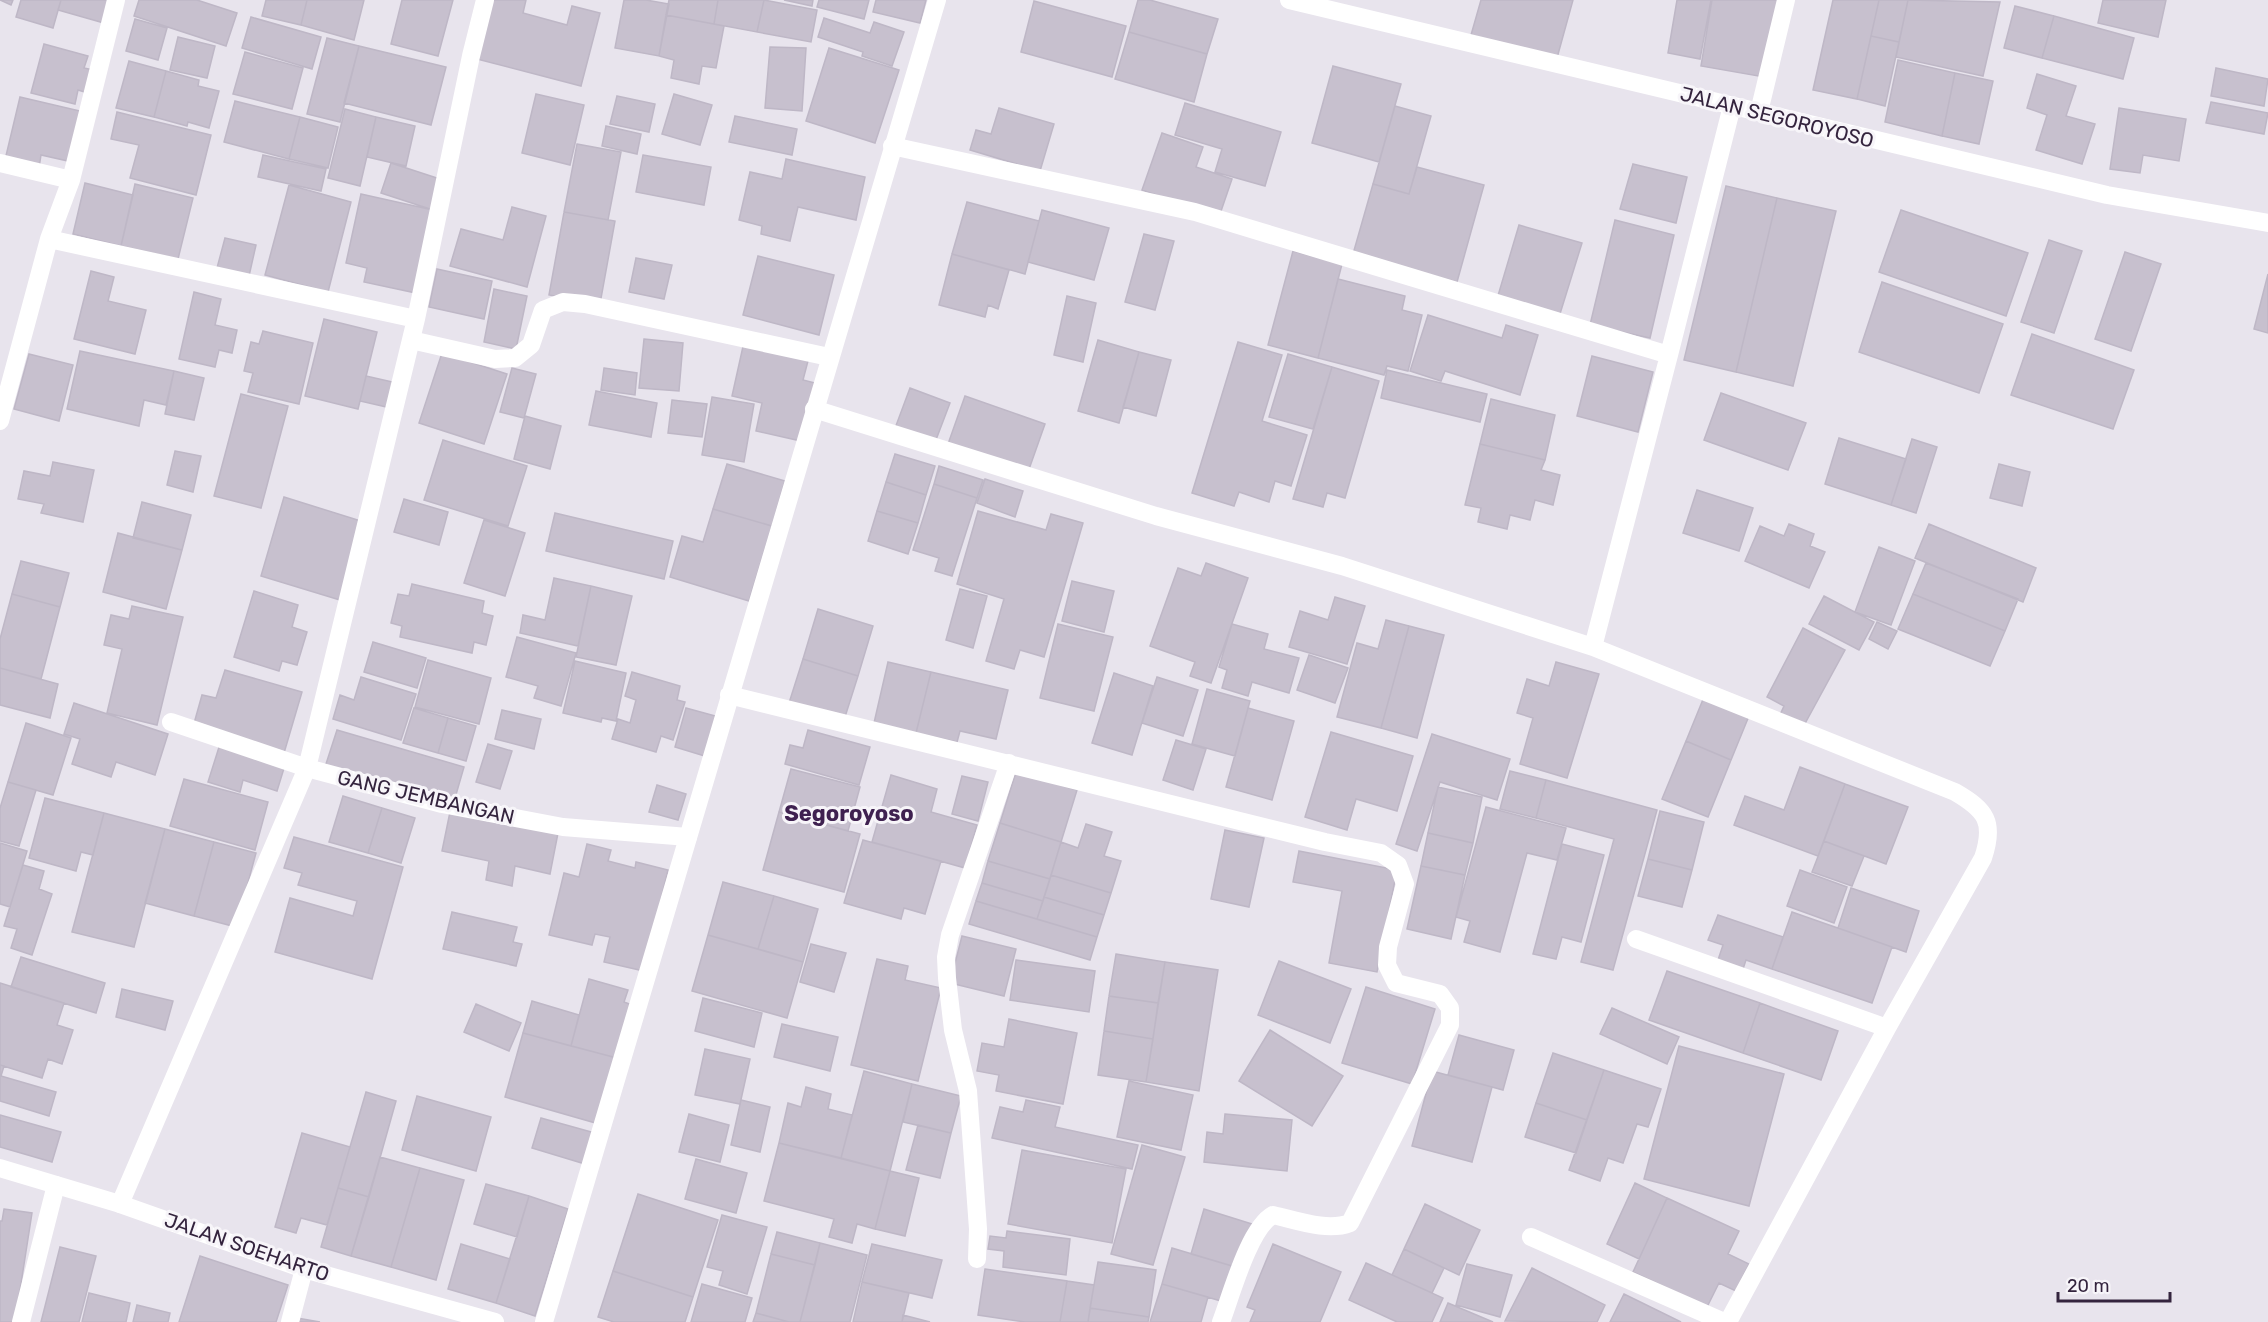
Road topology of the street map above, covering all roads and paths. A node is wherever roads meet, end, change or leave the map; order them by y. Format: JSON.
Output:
{"nodes":[{"id":1,"x":116,"y":0,"type":"edge"},
{"id":2,"x":484,"y":0,"type":"edge"},
{"id":3,"x":937,"y":0,"type":"edge"},
{"id":4,"x":1289,"y":0,"type":"edge"},
{"id":5,"x":1786,"y":0,"type":"edge"},
{"id":6,"x":1732,"y":106,"type":"junction"},
{"id":7,"x":1759,"y":112,"type":"junction"},
{"id":8,"x":892,"y":146,"type":"junction"},
{"id":9,"x":0,"y":163,"type":"edge"},
{"id":10,"x":71,"y":180,"type":"junction"},
{"id":11,"x":2268,"y":223,"type":"edge"},
{"id":12,"x":49,"y":239,"type":"junction"},
{"id":13,"x":416,"y":319,"type":"junction"},
{"id":14,"x":411,"y":340,"type":"junction"},
{"id":15,"x":1669,"y":355,"type":"junction"},
{"id":16,"x":830,"y":357,"type":"junction"},
{"id":17,"x":814,"y":409,"type":"junction"},
{"id":18,"x":0,"y":421,"type":"edge"},
{"id":19,"x":1593,"y":647,"type":"junction"},
{"id":20,"x":729,"y":695,"type":"junction"},
{"id":21,"x":171,"y":722,"type":"dead end"},
{"id":22,"x":1010,"y":763,"type":"junction"},
{"id":23,"x":307,"y":768,"type":"junction"},
{"id":24,"x":688,"y":837,"type":"junction"},
{"id":25,"x":1636,"y":939,"type":"dead end"},
{"id":26,"x":1887,"y":1028,"type":"junction"},
{"id":27,"x":0,"y":1168,"type":"edge"},
{"id":28,"x":56,"y":1185,"type":"junction"},
{"id":29,"x":120,"y":1204,"type":"junction"},
{"id":30,"x":1531,"y":1237,"type":"dead end"},
{"id":31,"x":977,"y":1259,"type":"dead end"},
{"id":32,"x":304,"y":1269,"type":"junction"},
{"id":33,"x":21,"y":1322,"type":"edge"},
{"id":34,"x":290,"y":1322,"type":"edge"},
{"id":35,"x":495,"y":1322,"type":"edge"},
{"id":36,"x":544,"y":1322,"type":"edge"},
{"id":37,"x":1221,"y":1322,"type":"edge"},
{"id":38,"x":1726,"y":1322,"type":"edge"}],
"edges":[{"from":1,"to":10,"type":"street"},
{"from":2,"to":13,"type":"street"},
{"from":3,"to":8,"type":"street"},
{"from":4,"to":6,"type":"street","name":"JALAN SEGOROYOSO"},
{"from":5,"to":7,"type":"street"},
{"from":6,"to":7,"type":"street","name":"JALAN SEGOROYOSO"},
{"from":6,"to":15,"type":"street"},
{"from":7,"to":11,"type":"street","name":"JALAN SEGOROYOSO"},
{"from":8,"to":15,"type":"street"},
{"from":8,"to":16,"type":"street"},
{"from":9,"to":10,"type":"street"},
{"from":10,"to":12,"type":"street"},
{"from":12,"to":13,"type":"street"},
{"from":12,"to":18,"type":"street"},
{"from":13,"to":14,"type":"street"},
{"from":14,"to":16,"type":"street"},
{"from":14,"to":23,"type":"street"},
{"from":15,"to":19,"type":"street"},
{"from":16,"to":17,"type":"street"},
{"from":17,"to":19,"type":"street"},
{"from":17,"to":20,"type":"street"},
{"from":19,"to":26,"type":"street"},
{"from":20,"to":22,"type":"street"},
{"from":20,"to":24,"type":"street"},
{"from":21,"to":23,"type":"street","name":"GANG JEMBANGAN"},
{"from":22,"to":31,"type":"street"},
{"from":22,"to":37,"type":"street"},
{"from":23,"to":24,"type":"street","name":"GANG JEMBANGAN"},
{"from":23,"to":29,"type":"street"},
{"from":24,"to":36,"type":"street"},
{"from":25,"to":26,"type":"street"},
{"from":26,"to":38,"type":"street"},
{"from":27,"to":28,"type":"street","name":"JALAN SOEHARTO"},
{"from":28,"to":29,"type":"street","name":"JALAN SOEHARTO"},
{"from":28,"to":33,"type":"street"},
{"from":29,"to":32,"type":"street","name":"JALAN SOEHARTO"},
{"from":30,"to":38,"type":"street"},
{"from":32,"to":34,"type":"street"},
{"from":32,"to":35,"type":"street","name":"JALAN SOEHARTO"}]}
